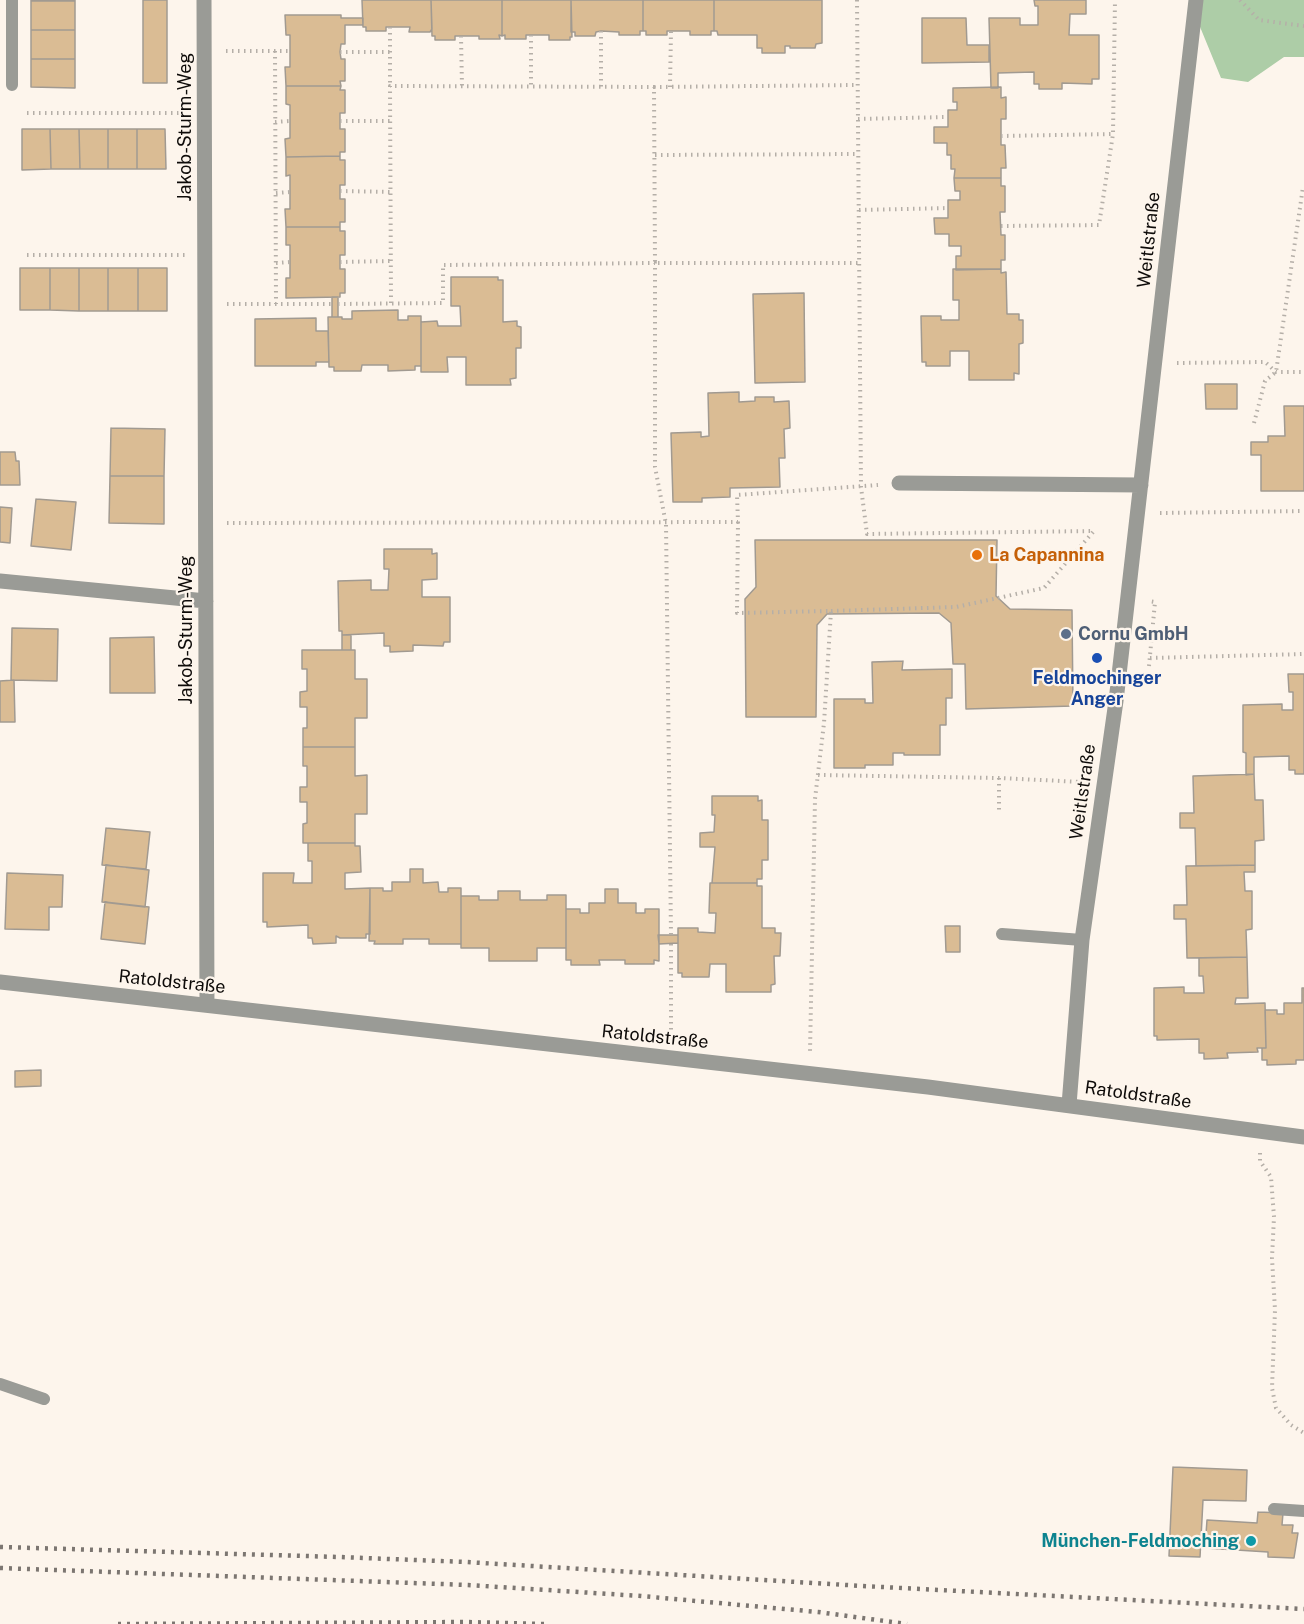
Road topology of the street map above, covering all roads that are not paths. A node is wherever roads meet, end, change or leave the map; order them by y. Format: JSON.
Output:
{"nodes":[{"id":1,"x":12,"y":0,"type":"edge"},
{"id":2,"x":204,"y":0,"type":"edge"},
{"id":3,"x":1196,"y":0,"type":"edge"},
{"id":4,"x":12,"y":85,"type":"dead end"},
{"id":5,"x":899,"y":483,"type":"road end"},
{"id":6,"x":1141,"y":485,"type":"junction"},
{"id":7,"x":0,"y":581,"type":"edge"},
{"id":8,"x":206,"y":601,"type":"junction"},
{"id":9,"x":1002,"y":934,"type":"dead end"},
{"id":10,"x":1082,"y":940,"type":"junction"},
{"id":11,"x":0,"y":982,"type":"edge"},
{"id":12,"x":207,"y":1005,"type":"junction"},
{"id":13,"x":1069,"y":1105,"type":"junction"},
{"id":14,"x":1304,"y":1137,"type":"edge"},
{"id":15,"x":0,"y":1384,"type":"edge"},
{"id":16,"x":44,"y":1399,"type":"dead end"},
{"id":17,"x":1274,"y":1509,"type":"dead end"},
{"id":18,"x":1304,"y":1511,"type":"edge"}],
"edges":[{"from":1,"to":4,"type":"lane"},
{"from":2,"to":8,"type":"street","name":"Jakob-Sturm-Weg"},
{"from":3,"to":6,"type":"street","name":"Weitlstraße"},
{"from":5,"to":6,"type":"street"},
{"from":6,"to":10,"type":"street","name":"Weitlstraße"},
{"from":7,"to":8,"type":"street"},
{"from":8,"to":12,"type":"street","name":"Jakob-Sturm-Weg"},
{"from":9,"to":10,"type":"lane"},
{"from":10,"to":13,"type":"street","name":"Weitlstraße"},
{"from":11,"to":12,"type":"street","name":"Ratoldstraße"},
{"from":12,"to":13,"type":"street","name":"Ratoldstraße"},
{"from":13,"to":14,"type":"street","name":"Ratoldstraße"},
{"from":15,"to":16,"type":"lane"},
{"from":17,"to":18,"type":"lane"}]}
